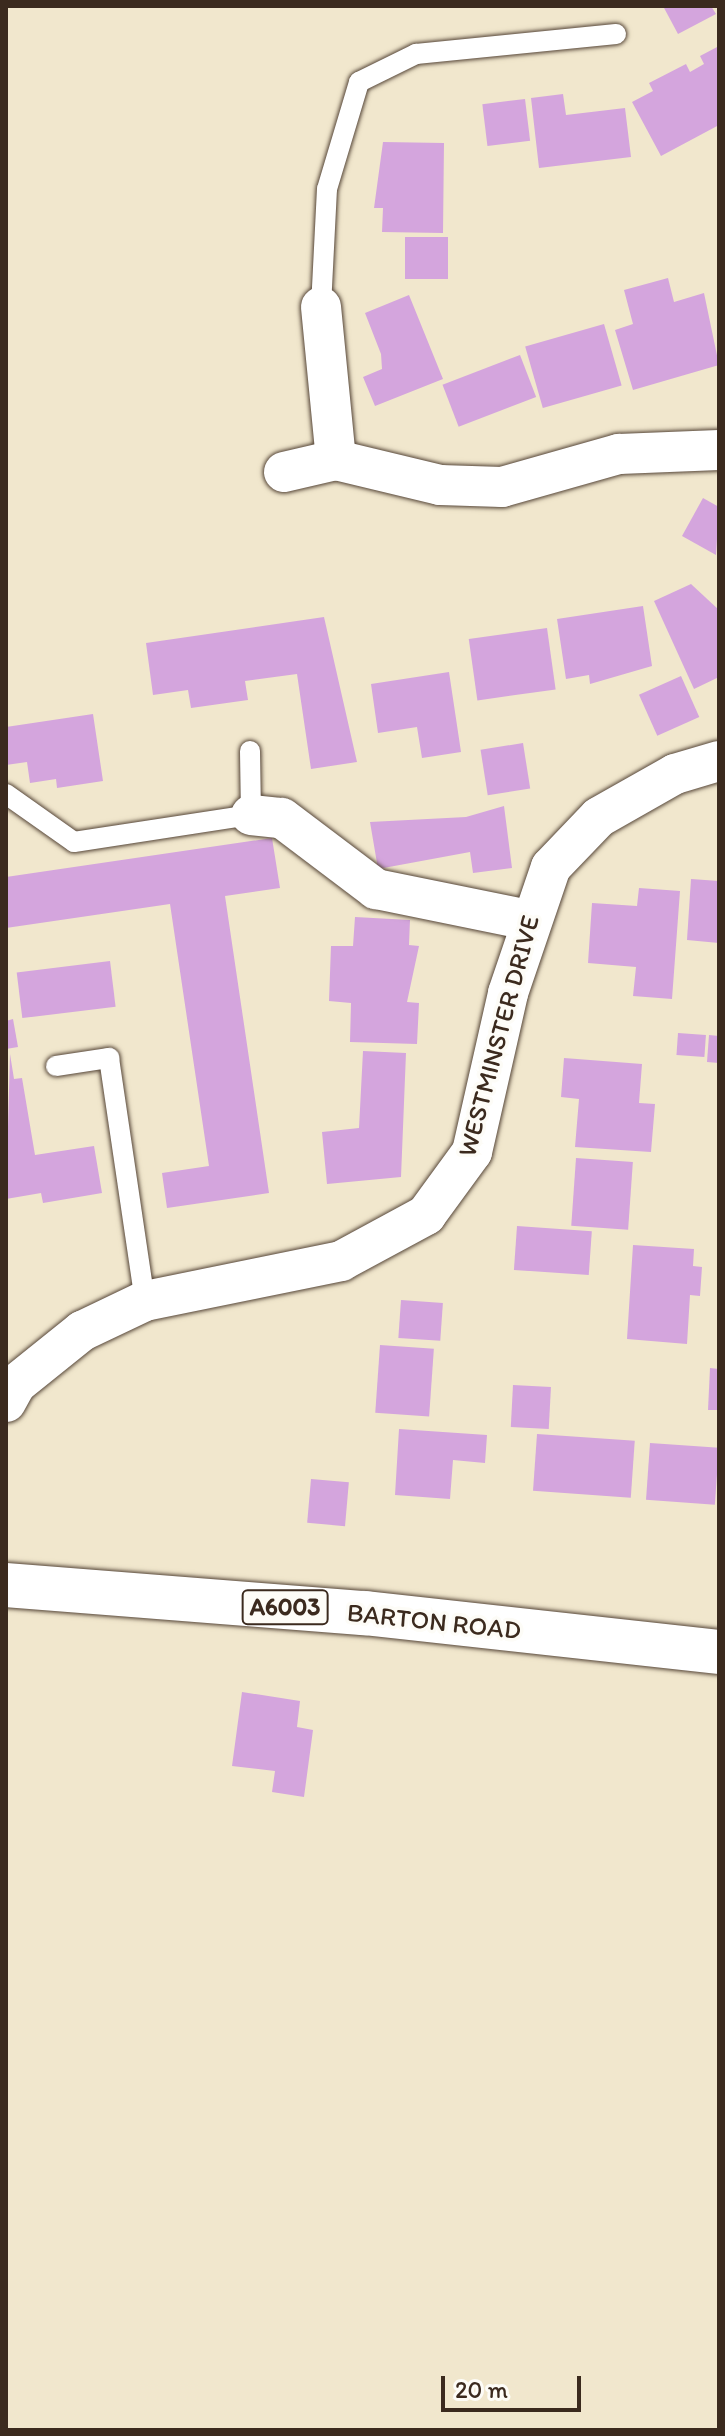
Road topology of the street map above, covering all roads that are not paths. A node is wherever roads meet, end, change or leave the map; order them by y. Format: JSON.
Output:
{"nodes":[{"id":1,"x":616,"y":34,"type":"dead end"},
{"id":2,"x":321,"y":307,"type":"joint"},
{"id":3,"x":719,"y":450,"type":"edge"},
{"id":4,"x":336,"y":460,"type":"junction"},
{"id":5,"x":284,"y":472,"type":"dead end"},
{"id":6,"x":250,"y":751,"type":"dead end"},
{"id":7,"x":719,"y":761,"type":"edge"},
{"id":8,"x":6,"y":794,"type":"edge"},
{"id":9,"x":251,"y":815,"type":"junction"},
{"id":10,"x":528,"y":920,"type":"junction"},
{"id":11,"x":56,"y":1066,"type":"dead end"},
{"id":12,"x":145,"y":1301,"type":"junction"},
{"id":13,"x":9,"y":1386,"type":"edge"},
{"id":14,"x":6,"y":1585,"type":"edge"},
{"id":15,"x":719,"y":1652,"type":"edge"}],
"edges":[{"from":1,"to":2,"type":"lane"},
{"from":2,"to":4,"type":"street"},
{"from":3,"to":4,"type":"street"},
{"from":4,"to":5,"type":"street"},
{"from":6,"to":9,"type":"lane"},
{"from":7,"to":10,"type":"street","name":"WESTMINSTER DRIVE"},
{"from":8,"to":9,"type":"lane"},
{"from":9,"to":10,"type":"street"},
{"from":10,"to":12,"type":"street","name":"WESTMINSTER DRIVE"},
{"from":11,"to":12,"type":"lane"},
{"from":12,"to":13,"type":"street","name":"WESTMINSTER DRIVE"},
{"from":14,"to":15,"type":"main road","name":"BARTON ROAD","number":"A6003"}]}
